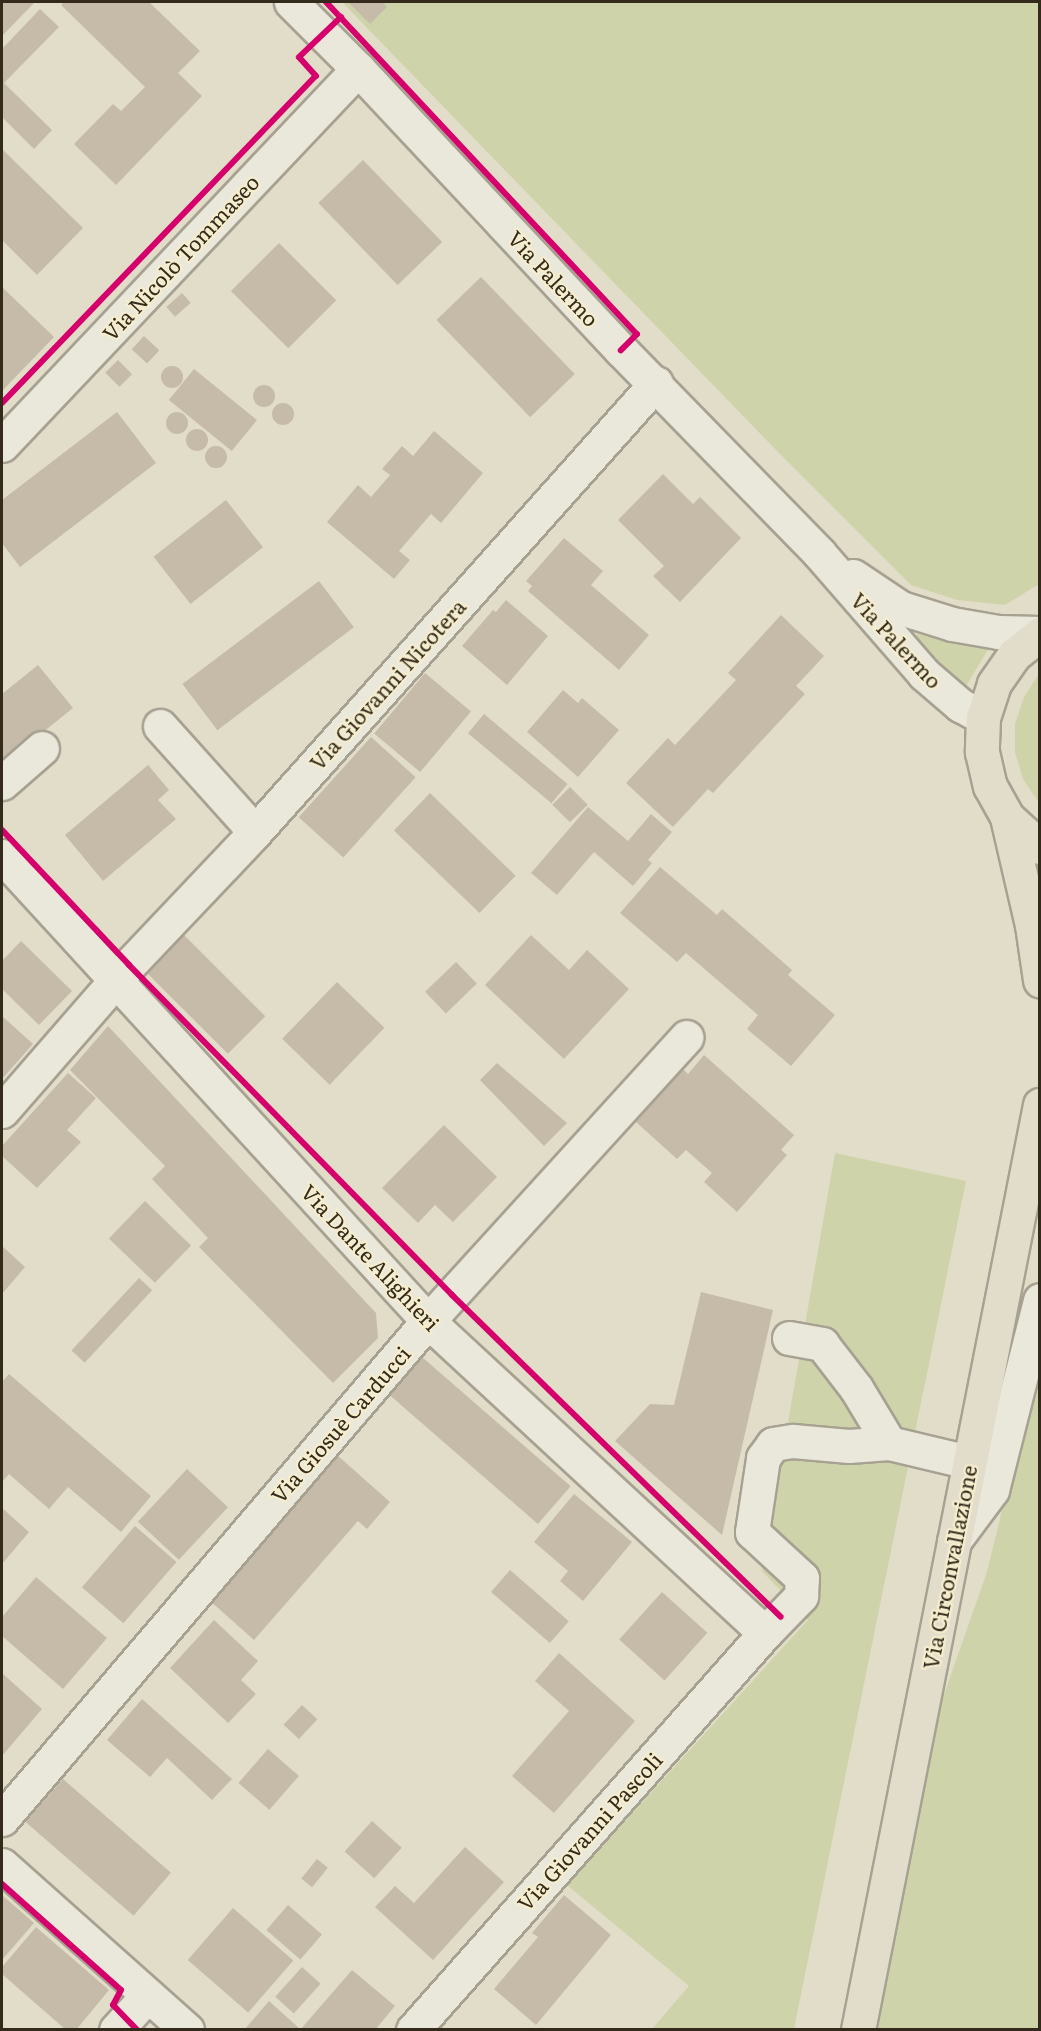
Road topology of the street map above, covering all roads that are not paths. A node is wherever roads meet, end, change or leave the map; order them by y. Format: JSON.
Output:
{"nodes":[{"id":1,"x":291,"y":2,"type":"edge"},
{"id":2,"x":358,"y":69,"type":"junction"},
{"id":3,"x":656,"y":383,"type":"junction"},
{"id":4,"x":2,"y":445,"type":"edge"},
{"id":5,"x":819,"y":553,"type":"junction"},
{"id":6,"x":1040,"y":633,"type":"edge"},
{"id":7,"x":983,"y":717,"type":"junction"},
{"id":8,"x":160,"y":726,"type":"dead end"},
{"id":9,"x":42,"y":748,"type":"dead end"},
{"id":10,"x":2,"y":783,"type":"edge"},
{"id":11,"x":1007,"y":817,"type":"junction"},
{"id":12,"x":255,"y":832,"type":"junction"},
{"id":13,"x":1040,"y":847,"type":"edge"},
{"id":14,"x":2,"y":856,"type":"edge"},
{"id":15,"x":1040,"y":980,"type":"edge"},
{"id":16,"x":115,"y":981,"type":"junction"},
{"id":17,"x":686,"y":1037,"type":"dead end"},
{"id":18,"x":1040,"y":1105,"type":"edge"},
{"id":19,"x":2,"y":1111,"type":"edge"},
{"id":20,"x":1040,"y":1300,"type":"edge"},
{"id":21,"x":428,"y":1321,"type":"junction"},
{"id":22,"x":789,"y":1338,"type":"dead end"},
{"id":23,"x":889,"y":1443,"type":"junction"},
{"id":24,"x":969,"y":1462,"type":"junction"},
{"id":25,"x":954,"y":1541,"type":"junction"},
{"id":26,"x":765,"y":1633,"type":"junction"},
{"id":27,"x":2,"y":1819,"type":"edge"},
{"id":28,"x":2,"y":1865,"type":"edge"},
{"id":29,"x":148,"y":1995,"type":"junction"},
{"id":30,"x":120,"y":2024,"type":"edge"},
{"id":31,"x":187,"y":2030,"type":"edge"},
{"id":32,"x":412,"y":2030,"type":"edge"},
{"id":33,"x":858,"y":2030,"type":"edge"}],
"edges":[{"from":1,"to":2,"type":"street","name":"Via Palermo"},
{"from":2,"to":3,"type":"street","name":"Via Palermo"},
{"from":2,"to":4,"type":"street","name":"Via Nicolò Tommaseo"},
{"from":3,"to":5,"type":"street","name":"Via Palermo"},
{"from":3,"to":12,"type":"street","name":"Via Giovanni Nicotera"},
{"from":5,"to":6,"type":"street","name":"Via Palermo"},
{"from":5,"to":7,"type":"street","name":"Via Palermo"},
{"from":6,"to":7,"type":"main road"},
{"from":7,"to":11,"type":"main road"},
{"from":8,"to":12,"type":"street"},
{"from":9,"to":10,"type":"street"},
{"from":11,"to":13,"type":"main road"},
{"from":11,"to":15,"type":"main road"},
{"from":12,"to":16,"type":"street","name":"Via Giovanni Nicotera"},
{"from":14,"to":16,"type":"street","name":"Via Dante Alighieri"},
{"from":16,"to":19,"type":"street","name":"Via Giovanni Nicotera"},
{"from":16,"to":21,"type":"street","name":"Via Dante Alighieri"},
{"from":17,"to":21,"type":"street","name":"Via Giosuè Carducci"},
{"from":18,"to":24,"type":"main road","name":"Via Circonvallazione"},
{"from":20,"to":25,"type":"street"},
{"from":21,"to":26,"type":"street","name":"Via Dante Alighieri"},
{"from":21,"to":27,"type":"street","name":"Via Giosuè Carducci"},
{"from":22,"to":23,"type":"street"},
{"from":23,"to":24,"type":"street"},
{"from":23,"to":26,"type":"street","name":"Via Giovanni Pascoli"},
{"from":24,"to":25,"type":"main road","name":"Via Circonvallazione"},
{"from":25,"to":33,"type":"main road","name":"Via Circonvallazione"},
{"from":26,"to":32,"type":"street","name":"Via Giovanni Pascoli"},
{"from":28,"to":29,"type":"street"},
{"from":29,"to":30,"type":"street"},
{"from":29,"to":31,"type":"street"}]}
